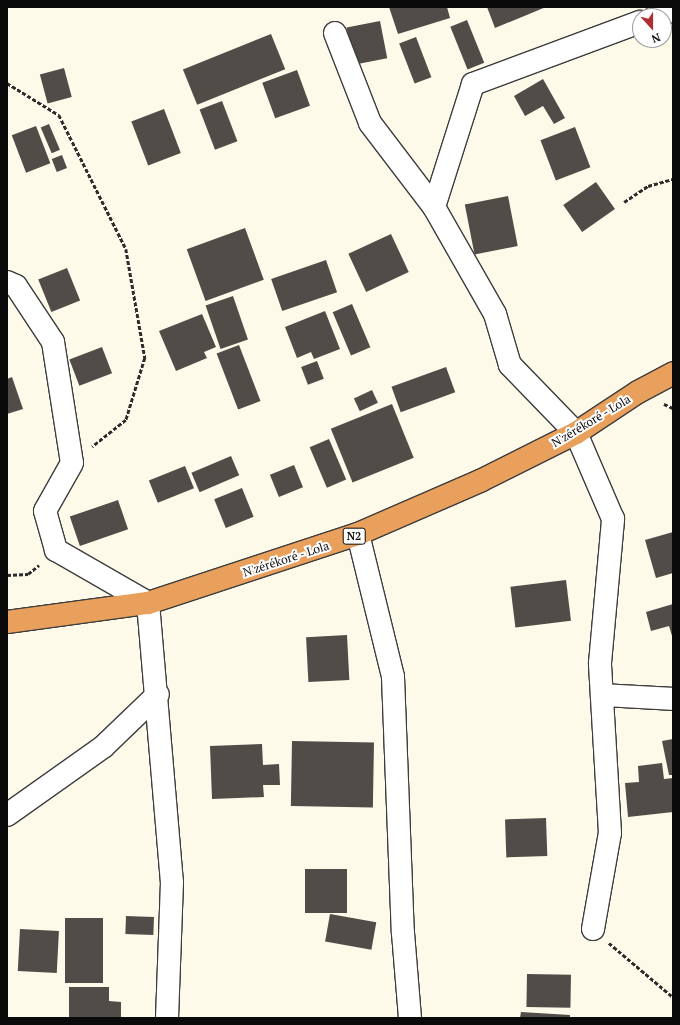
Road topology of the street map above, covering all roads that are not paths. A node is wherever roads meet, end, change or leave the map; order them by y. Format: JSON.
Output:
{"nodes":[{"id":1,"x":632,"y":25,"type":"edge"},
{"id":2,"x":335,"y":33,"type":"dead end"},
{"id":3,"x":434,"y":207,"type":"junction"},
{"id":4,"x":7,"y":282,"type":"edge"},
{"id":5,"x":673,"y":373,"type":"edge"},
{"id":6,"x":576,"y":433,"type":"junction"},
{"id":7,"x":358,"y":534,"type":"junction"},
{"id":8,"x":148,"y":603,"type":"junction"},
{"id":9,"x":7,"y":622,"type":"edge"},
{"id":10,"x":158,"y":694,"type":"junction"},
{"id":11,"x":602,"y":695,"type":"junction"},
{"id":12,"x":673,"y":699,"type":"edge"},
{"id":13,"x":7,"y":814,"type":"edge"},
{"id":14,"x":593,"y":929,"type":"road end"},
{"id":15,"x":167,"y":1018,"type":"edge"},
{"id":16,"x":410,"y":1018,"type":"edge"}],
"edges":[{"from":1,"to":3,"type":"street"},
{"from":2,"to":3,"type":"street"},
{"from":3,"to":6,"type":"street"},
{"from":4,"to":8,"type":"street"},
{"from":5,"to":6,"type":"highway","name":"N'zérékoré - Lola","number":"N2"},
{"from":6,"to":7,"type":"highway","name":"N'zérékoré - Lola","number":"N2"},
{"from":6,"to":11,"type":"street"},
{"from":7,"to":8,"type":"highway","name":"N'zérékoré - Lola","number":"N2"},
{"from":7,"to":16,"type":"street"},
{"from":8,"to":9,"type":"highway","name":"N'zérékoré - Lola","number":"N2"},
{"from":8,"to":10,"type":"street"},
{"from":10,"to":13,"type":"street"},
{"from":10,"to":15,"type":"street"},
{"from":11,"to":12,"type":"street"},
{"from":11,"to":14,"type":"street"}]}
